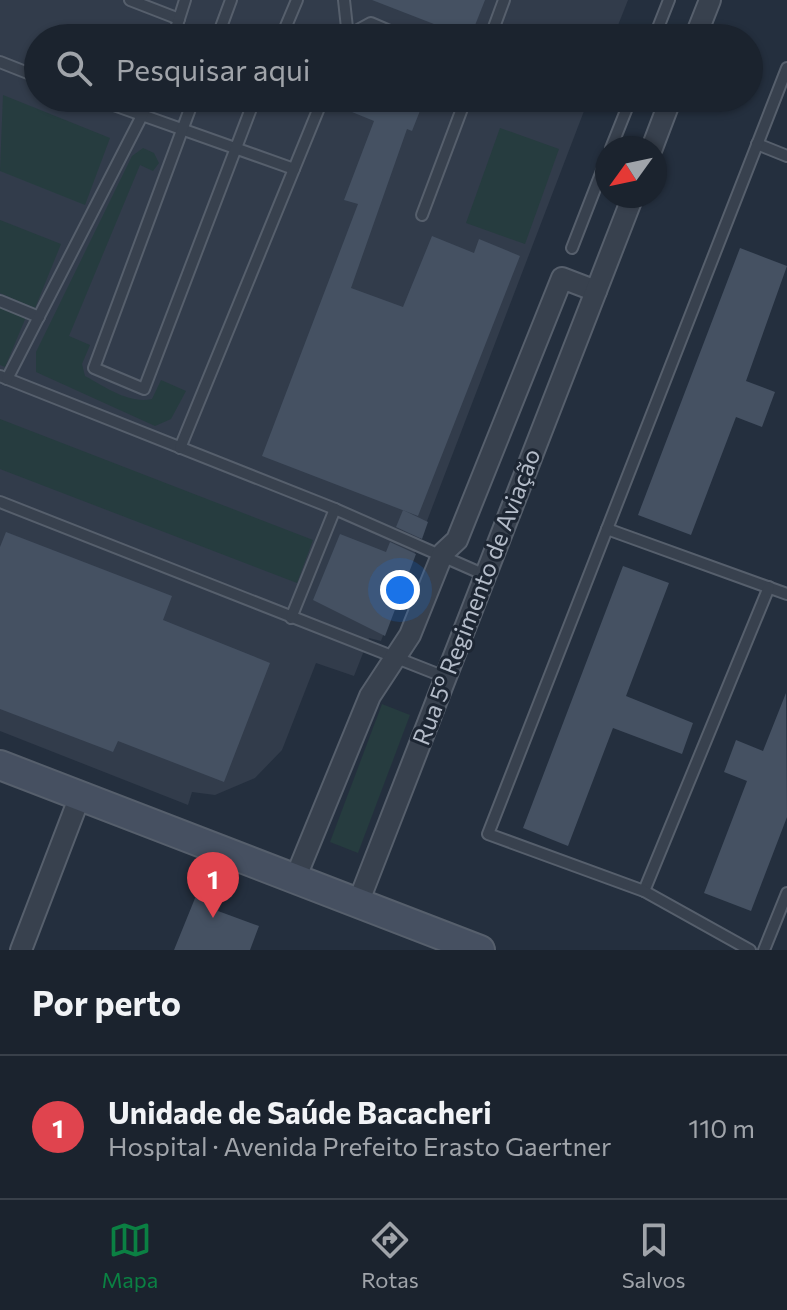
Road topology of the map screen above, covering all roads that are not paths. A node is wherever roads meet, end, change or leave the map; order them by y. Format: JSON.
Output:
{"nodes":[{"id":1,"x":130,"y":0,"type":"edge"},
{"id":2,"x":185,"y":0,"type":"edge"},
{"id":3,"x":231,"y":0,"type":"edge"},
{"id":4,"x":297,"y":0,"type":"edge"},
{"id":5,"x":344,"y":0,"type":"edge"},
{"id":6,"x":504,"y":0,"type":"edge"},
{"id":7,"x":669,"y":0,"type":"edge"},
{"id":8,"x":704,"y":2,"type":"edge"},
{"id":9,"x":179,"y":19,"type":"junction"},
{"id":10,"x":177,"y":24,"type":"edge"},
{"id":11,"x":222,"y":24,"type":"edge"},
{"id":12,"x":287,"y":24,"type":"edge"},
{"id":13,"x":347,"y":24,"type":"edge"},
{"id":14,"x":495,"y":24,"type":"edge"},
{"id":15,"x":660,"y":24,"type":"edge"},
{"id":16,"x":698,"y":24,"type":"edge"},
{"id":17,"x":0,"y":62,"type":"edge"},
{"id":18,"x":787,"y":68,"type":"edge"},
{"id":19,"x":24,"y":71,"type":"edge"},
{"id":20,"x":134,"y":112,"type":"edge"},
{"id":21,"x":146,"y":112,"type":"edge"},
{"id":22,"x":189,"y":112,"type":"edge"},
{"id":23,"x":249,"y":112,"type":"edge"},
{"id":24,"x":317,"y":112,"type":"edge"},
{"id":25,"x":461,"y":112,"type":"edge"},
{"id":26,"x":625,"y":112,"type":"edge"},
{"id":27,"x":666,"y":112,"type":"edge"},
{"id":28,"x":145,"y":116,"type":"junction"},
{"id":29,"x":182,"y":129,"type":"junction"},
{"id":30,"x":616,"y":136,"type":"edge"},
{"id":31,"x":657,"y":136,"type":"edge"},
{"id":32,"x":757,"y":144,"type":"junction"},
{"id":33,"x":234,"y":148,"type":"junction"},
{"id":34,"x":787,"y":156,"type":"edge"},
{"id":35,"x":294,"y":169,"type":"junction"},
{"id":36,"x":595,"y":189,"type":"edge"},
{"id":37,"x":628,"y":208,"type":"edge"},
{"id":38,"x":422,"y":215,"type":"dead end"},
{"id":39,"x":572,"y":248,"type":"dead end"},
{"id":40,"x":596,"y":291,"type":"junction"},
{"id":41,"x":0,"y":301,"type":"edge"},
{"id":42,"x":39,"y":317,"type":"junction"},
{"id":43,"x":524,"y":375,"type":"junction"},
{"id":44,"x":3,"y":378,"type":"edge"},
{"id":45,"x":557,"y":390,"type":"junction"},
{"id":46,"x":180,"y":448,"type":"junction"},
{"id":47,"x":0,"y":502,"type":"edge"},
{"id":48,"x":335,"y":509,"type":"junction"},
{"id":49,"x":607,"y":529,"type":"junction"},
{"id":50,"x":443,"y":553,"type":"junction"},
{"id":51,"x":485,"y":575,"type":"junction"},
{"id":52,"x":769,"y":587,"type":"junction"},
{"id":53,"x":787,"y":594,"type":"edge"},
{"id":54,"x":291,"y":618,"type":"junction"},
{"id":55,"x":395,"y":658,"type":"junction"},
{"id":56,"x":445,"y":677,"type":"junction"},
{"id":57,"x":0,"y":765,"type":"edge"},
{"id":58,"x":80,"y":796,"type":"junction"},
{"id":59,"x":295,"y":879,"type":"junction"},
{"id":60,"x":644,"y":891,"type":"junction"},
{"id":61,"x":787,"y":893,"type":"edge"},
{"id":62,"x":358,"y":903,"type":"junction"},
{"id":63,"x":477,"y":949,"type":"edge"},
{"id":64,"x":21,"y":950,"type":"edge"},
{"id":65,"x":750,"y":950,"type":"edge"},
{"id":66,"x":764,"y":950,"type":"edge"}],
"edges":[{"from":1,"to":9,"type":"lane"},
{"from":2,"to":9,"type":"lane"},
{"from":3,"to":11,"type":"lane"},
{"from":4,"to":12,"type":"lane"},
{"from":5,"to":13,"type":"lane"},
{"from":6,"to":14,"type":"lane"},
{"from":7,"to":15,"type":"lane"},
{"from":8,"to":16,"type":"street"},
{"from":9,"to":10,"type":"lane"},
{"from":17,"to":19,"type":"lane"},
{"from":18,"to":32,"type":"lane"},
{"from":20,"to":28,"type":"lane"},
{"from":21,"to":28,"type":"lane"},
{"from":22,"to":29,"type":"lane"},
{"from":23,"to":33,"type":"lane"},
{"from":24,"to":35,"type":"lane"},
{"from":25,"to":38,"type":"lane"},
{"from":26,"to":30,"type":"lane"},
{"from":27,"to":31,"type":"street"},
{"from":28,"to":29,"type":"lane"},
{"from":28,"to":42,"type":"lane"},
{"from":29,"to":33,"type":"lane"},
{"from":29,"to":33,"type":"lane"},
{"from":32,"to":34,"type":"lane"},
{"from":32,"to":49,"type":"lane"},
{"from":33,"to":35,"type":"lane"},
{"from":35,"to":46,"type":"lane"},
{"from":36,"to":39,"type":"lane"},
{"from":37,"to":40,"type":"street","name":"Rua 5º Regimento de Aviação"},
{"from":40,"to":43,"type":"street","name":"Rua 5º Regimento de Aviação"},
{"from":40,"to":45,"type":"street","name":"Rua 5º Regimento de Aviação"},
{"from":41,"to":42,"type":"lane"},
{"from":42,"to":44,"type":"lane"},
{"from":43,"to":45,"type":"street"},
{"from":43,"to":50,"type":"street","name":"Rua 5º Regimento de Aviação"},
{"from":44,"to":46,"type":"lane"},
{"from":45,"to":51,"type":"street","name":"Rua 5º Regimento de Aviação"},
{"from":46,"to":48,"type":"lane"},
{"from":47,"to":54,"type":"lane"},
{"from":48,"to":50,"type":"lane"},
{"from":48,"to":54,"type":"lane"},
{"from":49,"to":52,"type":"lane"},
{"from":49,"to":60,"type":"lane"},
{"from":50,"to":51,"type":"lane"},
{"from":50,"to":55,"type":"street","name":"Rua 5º Regimento de Aviação"},
{"from":51,"to":56,"type":"street","name":"Rua 5º Regimento de Aviação"},
{"from":52,"to":53,"type":"lane"},
{"from":52,"to":60,"type":"lane"},
{"from":54,"to":55,"type":"lane"},
{"from":55,"to":56,"type":"lane"},
{"from":55,"to":59,"type":"street","name":"Rua 5º Regimento de Aviação"},
{"from":56,"to":62,"type":"street","name":"Rua 5º Regimento de Aviação"},
{"from":57,"to":58,"type":"main road"},
{"from":58,"to":59,"type":"main road"},
{"from":58,"to":64,"type":"street"},
{"from":59,"to":62,"type":"main road"},
{"from":60,"to":65,"type":"lane"},
{"from":61,"to":66,"type":"lane"},
{"from":62,"to":63,"type":"main road"}]}
